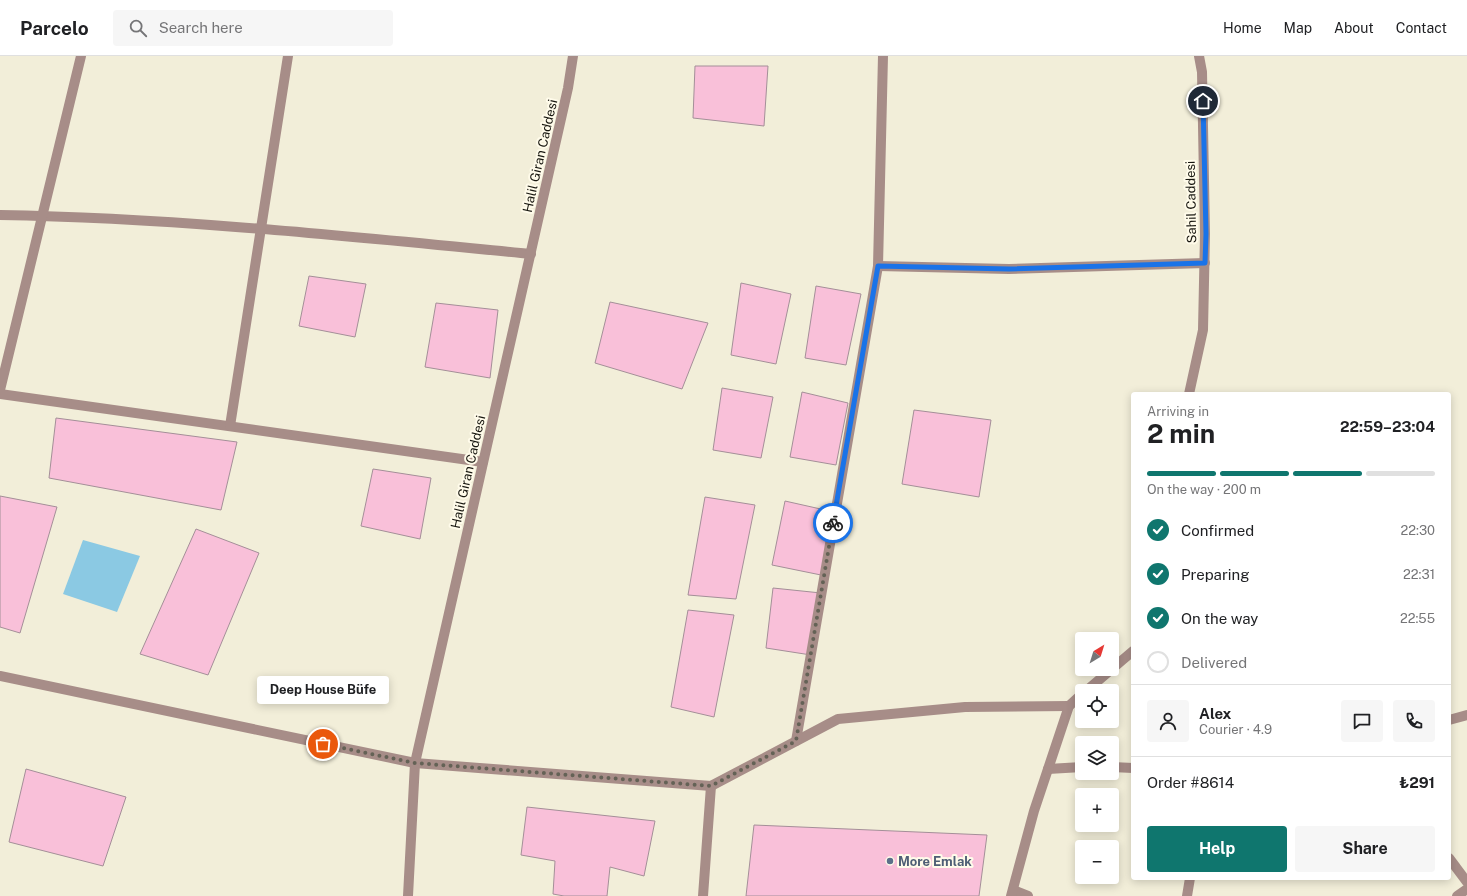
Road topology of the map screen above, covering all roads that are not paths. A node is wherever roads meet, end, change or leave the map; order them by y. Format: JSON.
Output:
{"nodes":[{"id":1,"x":80,"y":56,"type":"edge"},
{"id":2,"x":288,"y":56,"type":"edge"},
{"id":3,"x":573,"y":56,"type":"edge"},
{"id":4,"x":883,"y":56,"type":"edge"},
{"id":5,"x":1199,"y":56,"type":"edge"},
{"id":6,"x":0,"y":215,"type":"edge"},
{"id":7,"x":42,"y":216,"type":"junction"},
{"id":8,"x":261,"y":228,"type":"junction"},
{"id":9,"x":531,"y":254,"type":"junction"},
{"id":10,"x":1205,"y":263,"type":"junction"},
{"id":11,"x":878,"y":266,"type":"junction"},
{"id":12,"x":0,"y":390,"type":"edge"},
{"id":13,"x":1189,"y":392,"type":"edge"},
{"id":14,"x":0,"y":394,"type":"edge"},
{"id":15,"x":230,"y":426,"type":"junction"},
{"id":16,"x":483,"y":462,"type":"junction"},
{"id":17,"x":1131,"y":653,"type":"edge"},
{"id":18,"x":0,"y":676,"type":"edge"},
{"id":19,"x":1094,"y":684,"type":"edge"},
{"id":20,"x":1075,"y":700,"type":"edge"},
{"id":21,"x":1069,"y":706,"type":"junction"},
{"id":22,"x":1467,"y":715,"type":"edge"},
{"id":23,"x":1451,"y":719,"type":"edge"},
{"id":24,"x":796,"y":741,"type":"junction"},
{"id":25,"x":415,"y":763,"type":"junction"},
{"id":26,"x":1075,"y":767,"type":"edge"},
{"id":27,"x":1119,"y":767,"type":"edge"},
{"id":28,"x":1131,"y":768,"type":"edge"},
{"id":29,"x":1048,"y":769,"type":"junction"},
{"id":30,"x":711,"y":786,"type":"junction"},
{"id":31,"x":1451,"y":861,"type":"edge"},
{"id":32,"x":1190,"y":880,"type":"edge"},
{"id":33,"x":1467,"y":882,"type":"edge"},
{"id":34,"x":1467,"y":889,"type":"edge"},
{"id":35,"x":1012,"y":893,"type":"edge"},
{"id":36,"x":408,"y":896,"type":"edge"},
{"id":37,"x":703,"y":896,"type":"edge"},
{"id":38,"x":1028,"y":896,"type":"edge"},
{"id":39,"x":1187,"y":896,"type":"edge"},
{"id":40,"x":1457,"y":896,"type":"edge"}],
"edges":[{"from":1,"to":7,"type":"street"},
{"from":2,"to":8,"type":"street"},
{"from":3,"to":9,"type":"street","name":"Halil Giran Caddesi"},
{"from":4,"to":11,"type":"street"},
{"from":5,"to":10,"type":"street","name":"Sahil Caddesi"},
{"from":6,"to":7,"type":"street"},
{"from":7,"to":8,"type":"street"},
{"from":7,"to":12,"type":"street"},
{"from":8,"to":9,"type":"street"},
{"from":8,"to":15,"type":"street"},
{"from":9,"to":16,"type":"street","name":"Halil Giran Caddesi"},
{"from":10,"to":11,"type":"street"},
{"from":10,"to":13,"type":"street","name":"Sahil Caddesi"},
{"from":11,"to":24,"type":"street"},
{"from":14,"to":15,"type":"street"},
{"from":15,"to":16,"type":"street"},
{"from":16,"to":25,"type":"street","name":"Halil Giran Caddesi"},
{"from":17,"to":19,"type":"street"},
{"from":18,"to":25,"type":"street"},
{"from":20,"to":21,"type":"street"},
{"from":21,"to":24,"type":"street"},
{"from":21,"to":29,"type":"street"},
{"from":22,"to":23,"type":"street"},
{"from":24,"to":30,"type":"street"},
{"from":25,"to":30,"type":"street"},
{"from":25,"to":36,"type":"street","name":"Halil Giran Caddesi"},
{"from":26,"to":29,"type":"street"},
{"from":27,"to":28,"type":"street"},
{"from":29,"to":35,"type":"street"},
{"from":30,"to":37,"type":"street"},
{"from":31,"to":33,"type":"street"},
{"from":32,"to":39,"type":"street"},
{"from":34,"to":40,"type":"street"},
{"from":35,"to":38,"type":"street"}]}
